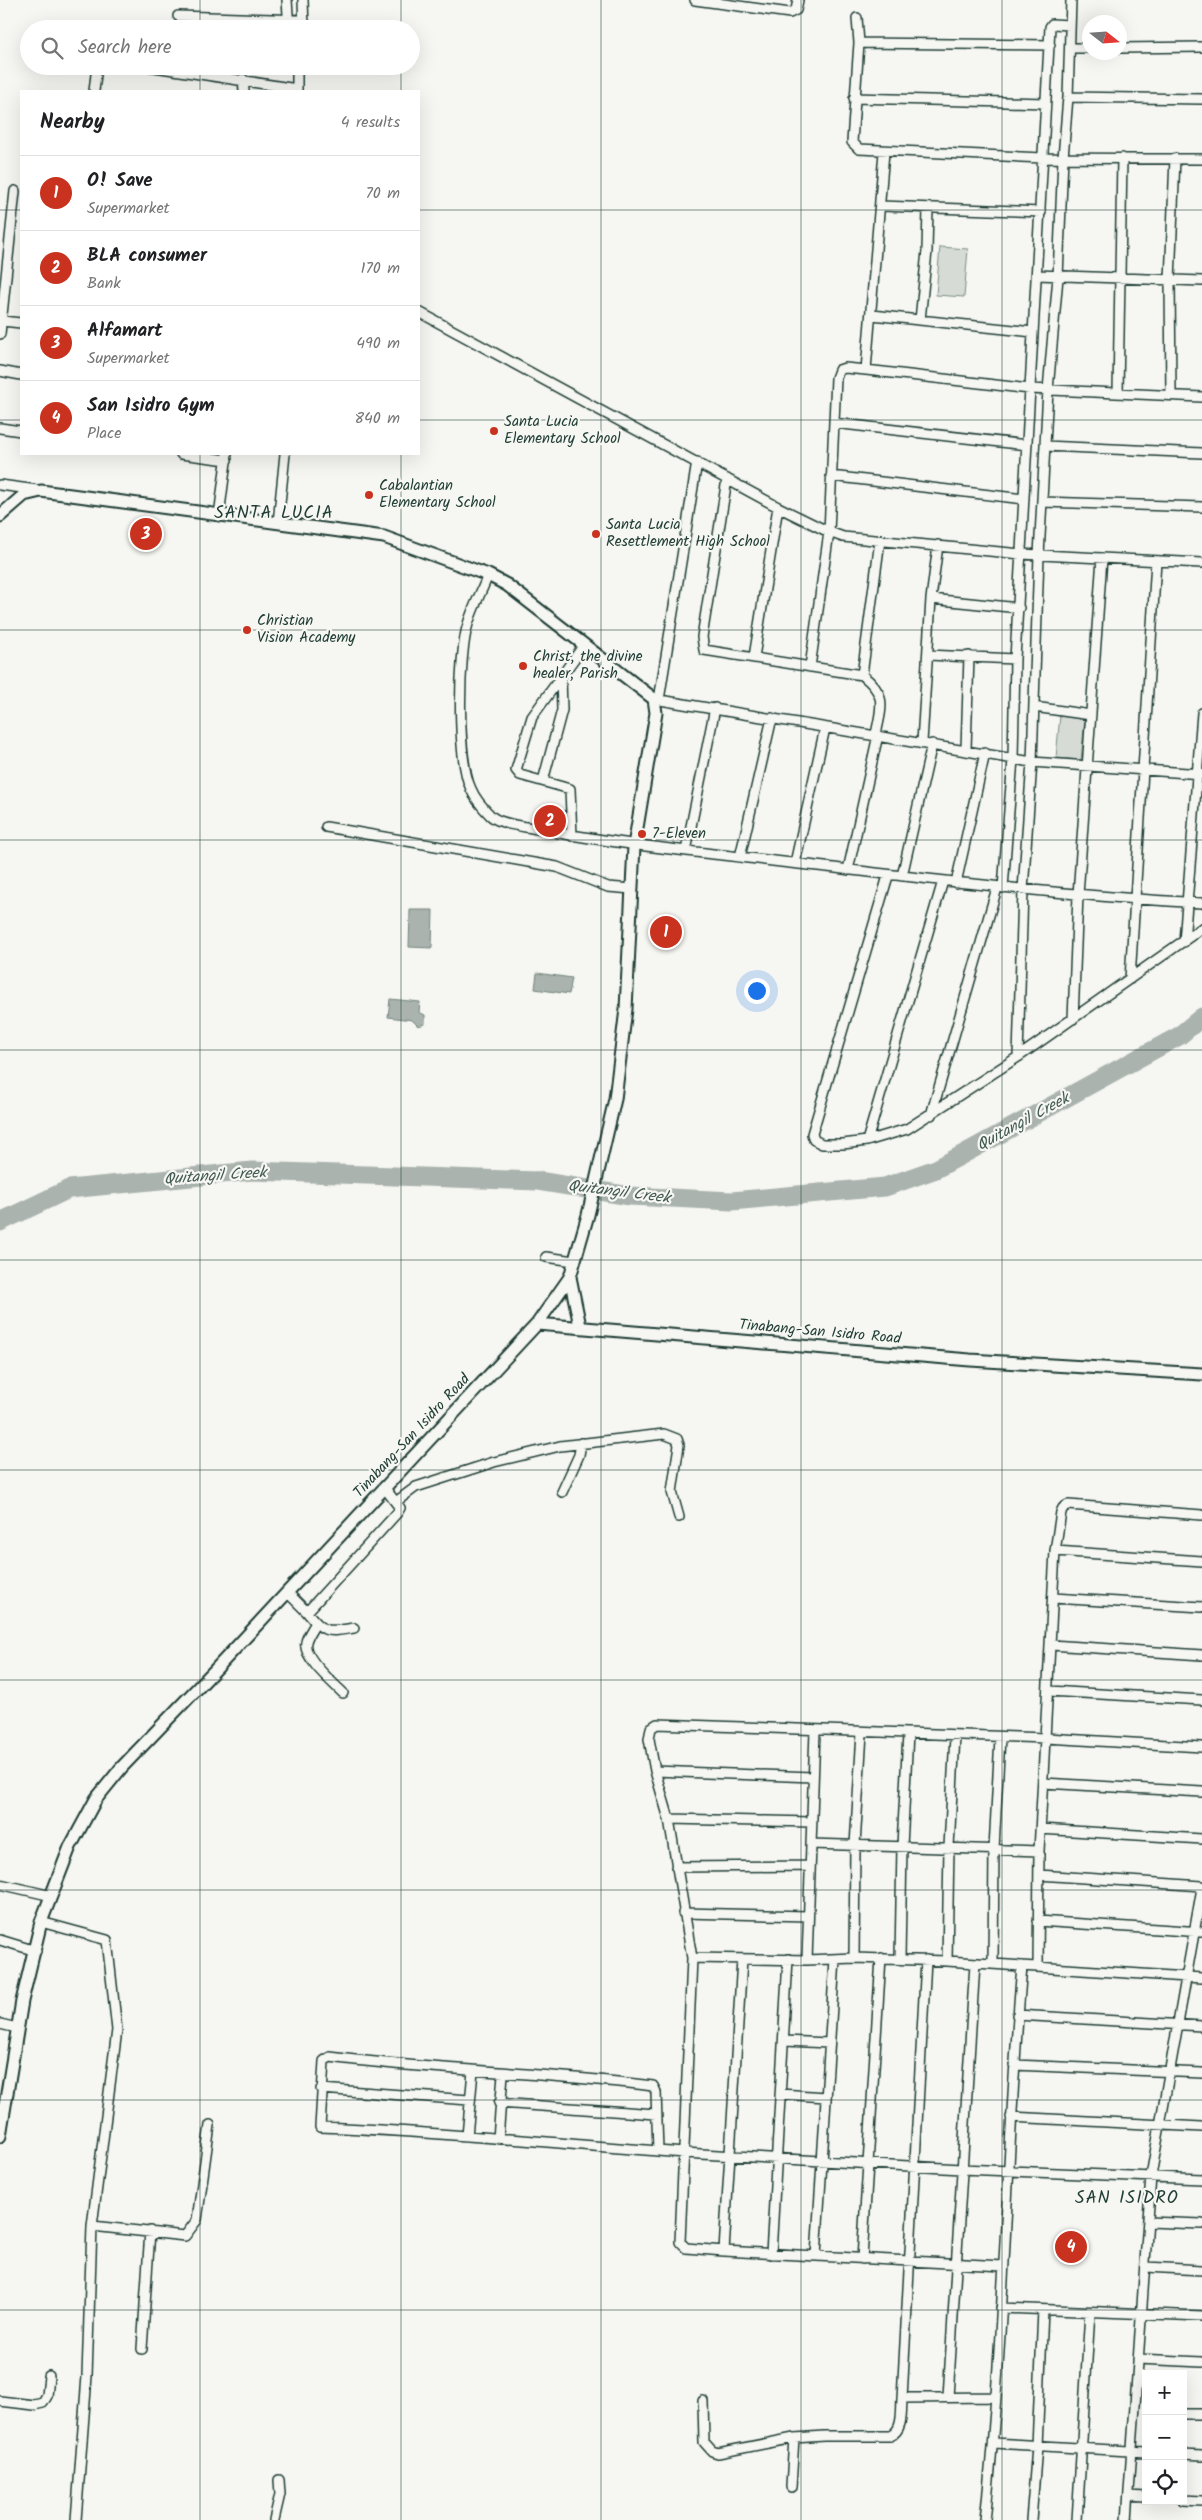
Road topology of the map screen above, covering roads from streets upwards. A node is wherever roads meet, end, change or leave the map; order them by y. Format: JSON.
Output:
{"nodes":[{"id":1,"x":287,"y":0,"type":"edge"},
{"id":2,"x":303,"y":0,"type":"edge"},
{"id":3,"x":695,"y":0,"type":"edge"},
{"id":4,"x":798,"y":0,"type":"edge"},
{"id":5,"x":1071,"y":0,"type":"edge"},
{"id":6,"x":178,"y":16,"type":"dead end"},
{"id":7,"x":857,"y":18,"type":"dead end"},
{"id":8,"x":227,"y":20,"type":"edge"},
{"id":9,"x":288,"y":20,"type":"edge"},
{"id":10,"x":304,"y":20,"type":"edge"},
{"id":11,"x":1070,"y":25,"type":"junction"},
{"id":12,"x":859,"y":43,"type":"junction"},
{"id":13,"x":1050,"y":45,"type":"junction"},
{"id":14,"x":1202,"y":47,"type":"edge"},
{"id":15,"x":1070,"y":48,"type":"junction"},
{"id":16,"x":1082,"y":48,"type":"edge"},
{"id":17,"x":1127,"y":48,"type":"edge"},
{"id":18,"x":96,"y":75,"type":"edge"},
{"id":19,"x":214,"y":75,"type":"edge"},
{"id":20,"x":297,"y":75,"type":"edge"},
{"id":21,"x":244,"y":79,"type":"junction"},
{"id":22,"x":94,"y":90,"type":"edge"},
{"id":23,"x":244,"y":90,"type":"edge"},
{"id":24,"x":297,"y":90,"type":"edge"},
{"id":25,"x":1068,"y":97,"type":"junction"},
{"id":26,"x":854,"y":98,"type":"junction"},
{"id":27,"x":1202,"y":99,"type":"edge"},
{"id":28,"x":1046,"y":103,"type":"junction"},
{"id":29,"x":884,"y":152,"type":"junction"},
{"id":30,"x":1043,"y":158,"type":"junction"},
{"id":31,"x":1063,"y":158,"type":"junction"},
{"id":32,"x":1122,"y":158,"type":"junction"},
{"id":33,"x":1175,"y":158,"type":"junction"},
{"id":34,"x":1202,"y":159,"type":"edge"},
{"id":35,"x":15,"y":191,"type":"dead end"},
{"id":36,"x":881,"y":206,"type":"junction"},
{"id":37,"x":928,"y":208,"type":"junction"},
{"id":38,"x":17,"y":211,"type":"edge"},
{"id":39,"x":1041,"y":212,"type":"junction"},
{"id":40,"x":1037,"y":275,"type":"junction"},
{"id":41,"x":1058,"y":277,"type":"junction"},
{"id":42,"x":1118,"y":279,"type":"junction"},
{"id":43,"x":1170,"y":280,"type":"junction"},
{"id":44,"x":1202,"y":282,"type":"edge"},
{"id":45,"x":420,"y":313,"type":"edge"},
{"id":46,"x":872,"y":315,"type":"junction"},
{"id":47,"x":920,"y":320,"type":"junction"},
{"id":48,"x":2,"y":321,"type":"junction"},
{"id":49,"x":20,"y":323,"type":"edge"},
{"id":50,"x":1033,"y":332,"type":"junction"},
{"id":51,"x":0,"y":334,"type":"edge"},
{"id":52,"x":866,"y":370,"type":"junction"},
{"id":53,"x":0,"y":371,"type":"edge"},
{"id":54,"x":20,"y":375,"type":"edge"},
{"id":55,"x":1030,"y":389,"type":"junction"},
{"id":56,"x":1048,"y":390,"type":"junction"},
{"id":57,"x":1118,"y":393,"type":"junction"},
{"id":58,"x":1171,"y":395,"type":"junction"},
{"id":59,"x":1202,"y":397,"type":"edge"},
{"id":60,"x":834,"y":423,"type":"junction"},
{"id":61,"x":0,"y":428,"type":"edge"},
{"id":62,"x":20,"y":431,"type":"edge"},
{"id":63,"x":1027,"y":444,"type":"junction"},
{"id":64,"x":1045,"y":446,"type":"junction"},
{"id":65,"x":1202,"y":453,"type":"edge"},
{"id":66,"x":197,"y":455,"type":"edge"},
{"id":67,"x":285,"y":455,"type":"edge"},
{"id":68,"x":227,"y":457,"type":"edge"},
{"id":69,"x":697,"y":462,"type":"junction"},
{"id":70,"x":831,"y":476,"type":"junction"},
{"id":71,"x":727,"y":479,"type":"junction"},
{"id":72,"x":0,"y":485,"type":"edge"},
{"id":73,"x":41,"y":491,"type":"junction"},
{"id":74,"x":1024,"y":499,"type":"junction"},
{"id":75,"x":1042,"y":502,"type":"junction"},
{"id":76,"x":778,"y":507,"type":"junction"},
{"id":77,"x":1202,"y":508,"type":"edge"},
{"id":78,"x":0,"y":516,"type":"edge"},
{"id":79,"x":220,"y":516,"type":"junction"},
{"id":80,"x":278,"y":523,"type":"junction"},
{"id":81,"x":829,"y":532,"type":"junction"},
{"id":82,"x":880,"y":540,"type":"junction"},
{"id":83,"x":938,"y":545,"type":"junction"},
{"id":84,"x":1021,"y":554,"type":"junction"},
{"id":85,"x":1039,"y":555,"type":"junction"},
{"id":86,"x":1102,"y":558,"type":"junction"},
{"id":87,"x":1156,"y":561,"type":"junction"},
{"id":88,"x":1202,"y":563,"type":"edge"},
{"id":89,"x":488,"y":575,"type":"junction"},
{"id":90,"x":932,"y":599,"type":"junction"},
{"id":91,"x":1018,"y":608,"type":"junction"},
{"id":92,"x":584,"y":645,"type":"junction"},
{"id":93,"x":928,"y":654,"type":"junction"},
{"id":94,"x":970,"y":656,"type":"junction"},
{"id":95,"x":754,"y":657,"type":"junction"},
{"id":96,"x":1015,"y":659,"type":"junction"},
{"id":97,"x":810,"y":667,"type":"junction"},
{"id":98,"x":862,"y":675,"type":"junction"},
{"id":99,"x":561,"y":676,"type":"junction"},
{"id":100,"x":656,"y":700,"type":"junction"},
{"id":101,"x":1034,"y":707,"type":"junction"},
{"id":102,"x":715,"y":708,"type":"junction"},
{"id":103,"x":1202,"y":713,"type":"edge"},
{"id":104,"x":1091,"y":715,"type":"junction"},
{"id":105,"x":772,"y":718,"type":"junction"},
{"id":106,"x":825,"y":728,"type":"junction"},
{"id":107,"x":877,"y":734,"type":"junction"},
{"id":108,"x":922,"y":742,"type":"junction"},
{"id":109,"x":932,"y":744,"type":"junction"},
{"id":110,"x":966,"y":749,"type":"junction"},
{"id":111,"x":986,"y":752,"type":"junction"},
{"id":112,"x":1013,"y":759,"type":"junction"},
{"id":113,"x":1032,"y":762,"type":"junction"},
{"id":114,"x":1087,"y":764,"type":"junction"},
{"id":115,"x":1144,"y":768,"type":"junction"},
{"id":116,"x":1200,"y":774,"type":"edge"},
{"id":117,"x":543,"y":781,"type":"junction"},
{"id":118,"x":326,"y":827,"type":"dead end"},
{"id":119,"x":572,"y":836,"type":"junction"},
{"id":120,"x":634,"y":846,"type":"junction"},
{"id":121,"x":686,"y":850,"type":"junction"},
{"id":122,"x":740,"y":857,"type":"junction"},
{"id":123,"x":795,"y":863,"type":"junction"},
{"id":124,"x":848,"y":870,"type":"junction"},
{"id":125,"x":888,"y":876,"type":"junction"},
{"id":126,"x":902,"y":876,"type":"junction"},
{"id":127,"x":943,"y":881,"type":"junction"},
{"id":128,"x":956,"y":883,"type":"junction"},
{"id":129,"x":1000,"y":888,"type":"junction"},
{"id":130,"x":632,"y":889,"type":"junction"},
{"id":131,"x":1023,"y":890,"type":"junction"},
{"id":132,"x":1078,"y":894,"type":"junction"},
{"id":133,"x":1134,"y":899,"type":"junction"},
{"id":134,"x":1186,"y":902,"type":"junction"},
{"id":135,"x":1202,"y":903,"type":"edge"},
{"id":136,"x":1202,"y":928,"type":"edge"},
{"id":137,"x":1184,"y":942,"type":"junction"},
{"id":138,"x":1130,"y":979,"type":"junction"},
{"id":139,"x":1073,"y":1019,"type":"junction"},
{"id":140,"x":1018,"y":1057,"type":"junction"},
{"id":141,"x":931,"y":1115,"type":"junction"},
{"id":142,"x":867,"y":1141,"type":"junction"},
{"id":143,"x":546,"y":1257,"type":"dead end"},
{"id":144,"x":574,"y":1261,"type":"junction"},
{"id":145,"x":570,"y":1277,"type":"junction"},
{"id":146,"x":538,"y":1324,"type":"junction"},
{"id":147,"x":580,"y":1326,"type":"junction"},
{"id":148,"x":1202,"y":1374,"type":"edge"},
{"id":149,"x":580,"y":1443,"type":"junction"},
{"id":150,"x":384,"y":1487,"type":"junction"},
{"id":151,"x":562,"y":1492,"type":"dead end"},
{"id":152,"x":397,"y":1502,"type":"junction"},
{"id":153,"x":1202,"y":1515,"type":"edge"},
{"id":154,"x":680,"y":1518,"type":"dead end"},
{"id":155,"x":1055,"y":1551,"type":"junction"},
{"id":156,"x":1202,"y":1561,"type":"edge"},
{"id":157,"x":287,"y":1592,"type":"junction"},
{"id":158,"x":1053,"y":1598,"type":"junction"},
{"id":159,"x":1202,"y":1607,"type":"edge"},
{"id":160,"x":307,"y":1612,"type":"junction"},
{"id":161,"x":315,"y":1624,"type":"junction"},
{"id":162,"x":354,"y":1628,"type":"dead end"},
{"id":163,"x":1051,"y":1645,"type":"junction"},
{"id":164,"x":1202,"y":1655,"type":"edge"},
{"id":165,"x":1049,"y":1691,"type":"junction"},
{"id":166,"x":343,"y":1693,"type":"dead end"},
{"id":167,"x":1202,"y":1700,"type":"edge"},
{"id":168,"x":815,"y":1731,"type":"junction"},
{"id":169,"x":862,"y":1733,"type":"junction"},
{"id":170,"x":908,"y":1734,"type":"junction"},
{"id":171,"x":955,"y":1736,"type":"junction"},
{"id":172,"x":1000,"y":1738,"type":"junction"},
{"id":173,"x":1046,"y":1738,"type":"junction"},
{"id":174,"x":1202,"y":1747,"type":"edge"},
{"id":175,"x":655,"y":1772,"type":"junction"},
{"id":176,"x":812,"y":1777,"type":"junction"},
{"id":177,"x":1043,"y":1783,"type":"junction"},
{"id":178,"x":1202,"y":1792,"type":"edge"},
{"id":179,"x":669,"y":1820,"type":"junction"},
{"id":180,"x":811,"y":1822,"type":"junction"},
{"id":181,"x":1040,"y":1829,"type":"junction"},
{"id":182,"x":1202,"y":1839,"type":"edge"},
{"id":183,"x":812,"y":1844,"type":"junction"},
{"id":184,"x":855,"y":1845,"type":"junction"},
{"id":185,"x":902,"y":1846,"type":"junction"},
{"id":186,"x":949,"y":1847,"type":"junction"},
{"id":187,"x":994,"y":1849,"type":"junction"},
{"id":188,"x":1039,"y":1851,"type":"junction"},
{"id":189,"x":810,"y":1866,"type":"junction"},
{"id":190,"x":676,"y":1867,"type":"junction"},
{"id":191,"x":1039,"y":1875,"type":"junction"},
{"id":192,"x":0,"y":1884,"type":"edge"},
{"id":193,"x":1202,"y":1887,"type":"edge"},
{"id":194,"x":52,"y":1896,"type":"junction"},
{"id":195,"x":683,"y":1913,"type":"junction"},
{"id":196,"x":808,"y":1916,"type":"junction"},
{"id":197,"x":1038,"y":1921,"type":"junction"},
{"id":198,"x":41,"y":1922,"type":"junction"},
{"id":199,"x":1198,"y":1932,"type":"edge"},
{"id":200,"x":0,"y":1940,"type":"edge"},
{"id":201,"x":36,"y":1951,"type":"junction"},
{"id":202,"x":692,"y":1958,"type":"junction"},
{"id":203,"x":854,"y":1958,"type":"junction"},
{"id":204,"x":881,"y":1958,"type":"junction"},
{"id":205,"x":742,"y":1959,"type":"junction"},
{"id":206,"x":788,"y":1959,"type":"junction"},
{"id":207,"x":835,"y":1959,"type":"junction"},
{"id":208,"x":900,"y":1959,"type":"junction"},
{"id":209,"x":807,"y":1960,"type":"junction"},
{"id":210,"x":926,"y":1960,"type":"junction"},
{"id":211,"x":947,"y":1961,"type":"junction"},
{"id":212,"x":975,"y":1963,"type":"junction"},
{"id":213,"x":993,"y":1964,"type":"junction"},
{"id":214,"x":1022,"y":1966,"type":"junction"},
{"id":215,"x":1038,"y":1967,"type":"junction"},
{"id":216,"x":1186,"y":1977,"type":"junction"},
{"id":217,"x":1202,"y":1978,"type":"edge"},
{"id":218,"x":1017,"y":2015,"type":"junction"},
{"id":219,"x":0,"y":2024,"type":"edge"},
{"id":220,"x":1177,"y":2025,"type":"junction"},
{"id":221,"x":1202,"y":2026,"type":"edge"},
{"id":222,"x":17,"y":2028,"type":"junction"},
{"id":223,"x":784,"y":2041,"type":"junction"},
{"id":224,"x":829,"y":2043,"type":"junction"},
{"id":225,"x":1014,"y":2065,"type":"junction"},
{"id":226,"x":473,"y":2071,"type":"junction"},
{"id":227,"x":1169,"y":2071,"type":"junction"},
{"id":228,"x":1202,"y":2073,"type":"edge"},
{"id":229,"x":504,"y":2074,"type":"junction"},
{"id":230,"x":321,"y":2089,"type":"junction"},
{"id":231,"x":780,"y":2094,"type":"junction"},
{"id":232,"x":826,"y":2097,"type":"junction"},
{"id":233,"x":469,"y":2100,"type":"junction"},
{"id":234,"x":500,"y":2103,"type":"junction"},
{"id":235,"x":656,"y":2114,"type":"junction"},
{"id":236,"x":1011,"y":2117,"type":"junction"},
{"id":237,"x":210,"y":2124,"type":"dead end"},
{"id":238,"x":1159,"y":2124,"type":"junction"},
{"id":239,"x":1202,"y":2127,"type":"edge"},
{"id":240,"x":0,"y":2136,"type":"edge"},
{"id":241,"x":467,"y":2136,"type":"junction"},
{"id":242,"x":498,"y":2139,"type":"junction"},
{"id":243,"x":658,"y":2151,"type":"junction"},
{"id":244,"x":684,"y":2153,"type":"junction"},
{"id":245,"x":730,"y":2155,"type":"junction"},
{"id":246,"x":775,"y":2158,"type":"junction"},
{"id":247,"x":823,"y":2160,"type":"junction"},
{"id":248,"x":868,"y":2163,"type":"junction"},
{"id":249,"x":915,"y":2166,"type":"junction"},
{"id":250,"x":961,"y":2169,"type":"junction"},
{"id":251,"x":1007,"y":2172,"type":"junction"},
{"id":252,"x":1151,"y":2176,"type":"junction"},
{"id":253,"x":1202,"y":2179,"type":"edge"},
{"id":254,"x":1148,"y":2222,"type":"junction"},
{"id":255,"x":1202,"y":2224,"type":"edge"},
{"id":256,"x":92,"y":2226,"type":"junction"},
{"id":257,"x":150,"y":2231,"type":"junction"},
{"id":258,"x":724,"y":2251,"type":"junction"},
{"id":259,"x":771,"y":2254,"type":"junction"},
{"id":260,"x":816,"y":2256,"type":"junction"},
{"id":261,"x":862,"y":2259,"type":"junction"},
{"id":262,"x":909,"y":2262,"type":"junction"},
{"id":263,"x":955,"y":2264,"type":"junction"},
{"id":264,"x":1002,"y":2266,"type":"junction"},
{"id":265,"x":1146,"y":2267,"type":"junction"},
{"id":266,"x":1202,"y":2270,"type":"edge"},
{"id":267,"x":1001,"y":2308,"type":"junction"},
{"id":268,"x":1043,"y":2310,"type":"junction"},
{"id":269,"x":1090,"y":2312,"type":"junction"},
{"id":270,"x":1143,"y":2313,"type":"junction"},
{"id":271,"x":1202,"y":2316,"type":"edge"},
{"id":272,"x":142,"y":2349,"type":"dead end"},
{"id":273,"x":1138,"y":2359,"type":"junction"},
{"id":274,"x":1202,"y":2362,"type":"edge"},
{"id":275,"x":49,"y":2376,"type":"dead end"},
{"id":276,"x":948,"y":2397,"type":"junction"},
{"id":277,"x":902,"y":2398,"type":"junction"},
{"id":278,"x":995,"y":2398,"type":"junction"},
{"id":279,"x":0,"y":2401,"type":"edge"},
{"id":280,"x":703,"y":2401,"type":"dead end"},
{"id":281,"x":1135,"y":2412,"type":"junction"},
{"id":282,"x":1142,"y":2413,"type":"edge"},
{"id":283,"x":1187,"y":2414,"type":"edge"},
{"id":284,"x":1202,"y":2414,"type":"edge"},
{"id":285,"x":794,"y":2438,"type":"junction"},
{"id":286,"x":994,"y":2443,"type":"junction"},
{"id":287,"x":1037,"y":2446,"type":"junction"},
{"id":288,"x":1081,"y":2449,"type":"junction"},
{"id":289,"x":1132,"y":2451,"type":"junction"},
{"id":290,"x":1142,"y":2452,"type":"edge"},
{"id":291,"x":1187,"y":2454,"type":"edge"},
{"id":292,"x":1202,"y":2455,"type":"edge"},
{"id":293,"x":279,"y":2480,"type":"dead end"},
{"id":294,"x":791,"y":2487,"type":"dead end"},
{"id":295,"x":1129,"y":2496,"type":"junction"},
{"id":296,"x":1142,"y":2498,"type":"edge"},
{"id":297,"x":1187,"y":2500,"type":"edge"},
{"id":298,"x":1202,"y":2501,"type":"edge"},
{"id":299,"x":76,"y":2520,"type":"edge"},
{"id":300,"x":274,"y":2520,"type":"edge"},
{"id":301,"x":985,"y":2520,"type":"edge"},
{"id":302,"x":1031,"y":2520,"type":"edge"},
{"id":303,"x":1077,"y":2520,"type":"edge"},
{"id":304,"x":1127,"y":2520,"type":"edge"}],
"edges":[{"from":1,"to":9,"type":"street"},
{"from":2,"to":10,"type":"street"},
{"from":3,"to":4,"type":"street"},
{"from":5,"to":11,"type":"street"},
{"from":6,"to":8,"type":"street"},
{"from":7,"to":12,"type":"street"},
{"from":11,"to":13,"type":"street"},
{"from":11,"to":15,"type":"street"},
{"from":12,"to":13,"type":"street"},
{"from":12,"to":26,"type":"street"},
{"from":13,"to":28,"type":"street"},
{"from":14,"to":17,"type":"street"},
{"from":15,"to":16,"type":"street"},
{"from":15,"to":25,"type":"street"},
{"from":18,"to":22,"type":"street"},
{"from":19,"to":21,"type":"street"},
{"from":20,"to":24,"type":"street"},
{"from":21,"to":23,"type":"street"},
{"from":21,"to":24,"type":"street"},
{"from":25,"to":27,"type":"street"},
{"from":25,"to":31,"type":"street"},
{"from":26,"to":28,"type":"street"},
{"from":26,"to":29,"type":"street"},
{"from":28,"to":30,"type":"street"},
{"from":29,"to":30,"type":"street"},
{"from":29,"to":36,"type":"street"},
{"from":30,"to":31,"type":"street"},
{"from":30,"to":39,"type":"street"},
{"from":31,"to":32,"type":"street"},
{"from":31,"to":41,"type":"street"},
{"from":32,"to":33,"type":"street"},
{"from":32,"to":42,"type":"street"},
{"from":33,"to":34,"type":"street"},
{"from":33,"to":43,"type":"street"},
{"from":35,"to":38,"type":"street"},
{"from":36,"to":37,"type":"street"},
{"from":36,"to":46,"type":"street"},
{"from":37,"to":39,"type":"street"},
{"from":37,"to":47,"type":"street"},
{"from":38,"to":48,"type":"street"},
{"from":39,"to":40,"type":"street"},
{"from":40,"to":41,"type":"street"},
{"from":40,"to":50,"type":"street"},
{"from":41,"to":42,"type":"street"},
{"from":41,"to":56,"type":"street"},
{"from":42,"to":43,"type":"street"},
{"from":42,"to":57,"type":"street"},
{"from":43,"to":44,"type":"street"},
{"from":43,"to":58,"type":"street"},
{"from":45,"to":69,"type":"street"},
{"from":46,"to":47,"type":"street"},
{"from":46,"to":52,"type":"street"},
{"from":47,"to":50,"type":"street"},
{"from":48,"to":49,"type":"street"},
{"from":48,"to":51,"type":"street"},
{"from":50,"to":55,"type":"street"},
{"from":52,"to":55,"type":"street"},
{"from":52,"to":60,"type":"street"},
{"from":53,"to":54,"type":"street"},
{"from":55,"to":56,"type":"street"},
{"from":55,"to":63,"type":"street"},
{"from":56,"to":57,"type":"street"},
{"from":56,"to":64,"type":"street"},
{"from":57,"to":58,"type":"street"},
{"from":58,"to":59,"type":"street"},
{"from":60,"to":63,"type":"street"},
{"from":60,"to":70,"type":"street"},
{"from":61,"to":62,"type":"street"},
{"from":63,"to":74,"type":"street"},
{"from":64,"to":65,"type":"street"},
{"from":64,"to":75,"type":"street"},
{"from":66,"to":68,"type":"street"},
{"from":67,"to":80,"type":"street"},
{"from":68,"to":79,"type":"street"},
{"from":69,"to":71,"type":"street"},
{"from":69,"to":100,"type":"street"},
{"from":70,"to":74,"type":"street"},
{"from":70,"to":81,"type":"street"},
{"from":71,"to":76,"type":"street"},
{"from":71,"to":95,"type":"street"},
{"from":72,"to":73,"type":"street"},
{"from":73,"to":78,"type":"street"},
{"from":73,"to":79,"type":"street"},
{"from":74,"to":84,"type":"street"},
{"from":75,"to":77,"type":"street"},
{"from":75,"to":85,"type":"street"},
{"from":76,"to":81,"type":"street"},
{"from":76,"to":95,"type":"street"},
{"from":79,"to":80,"type":"street"},
{"from":80,"to":89,"type":"street"},
{"from":81,"to":82,"type":"street"},
{"from":81,"to":97,"type":"street"},
{"from":82,"to":83,"type":"street"},
{"from":82,"to":98,"type":"street"},
{"from":83,"to":84,"type":"street"},
{"from":83,"to":90,"type":"street"},
{"from":84,"to":85,"type":"street"},
{"from":84,"to":91,"type":"street"},
{"from":85,"to":86,"type":"street"},
{"from":85,"to":101,"type":"street"},
{"from":86,"to":87,"type":"street"},
{"from":86,"to":104,"type":"street"},
{"from":87,"to":88,"type":"street"},
{"from":87,"to":115,"type":"street"},
{"from":89,"to":92,"type":"street"},
{"from":89,"to":119,"type":"street"},
{"from":90,"to":91,"type":"street"},
{"from":90,"to":93,"type":"street"},
{"from":91,"to":96,"type":"street"},
{"from":92,"to":99,"type":"street"},
{"from":92,"to":100,"type":"street"},
{"from":93,"to":94,"type":"street"},
{"from":93,"to":108,"type":"street"},
{"from":94,"to":96,"type":"street"},
{"from":94,"to":110,"type":"street"},
{"from":95,"to":97,"type":"street"},
{"from":96,"to":112,"type":"street"},
{"from":97,"to":98,"type":"street"},
{"from":98,"to":107,"type":"street"},
{"from":99,"to":117,"type":"street"},
{"from":99,"to":117,"type":"street"},
{"from":100,"to":102,"type":"street"},
{"from":100,"to":120,"type":"street"},
{"from":101,"to":104,"type":"street"},
{"from":101,"to":113,"type":"street"},
{"from":102,"to":105,"type":"street"},
{"from":102,"to":121,"type":"street"},
{"from":103,"to":116,"type":"street"},
{"from":104,"to":114,"type":"street"},
{"from":105,"to":106,"type":"street"},
{"from":105,"to":122,"type":"street"},
{"from":106,"to":107,"type":"street"},
{"from":106,"to":123,"type":"street"},
{"from":107,"to":108,"type":"street"},
{"from":107,"to":124,"type":"street"},
{"from":108,"to":109,"type":"street"},
{"from":109,"to":110,"type":"street"},
{"from":109,"to":126,"type":"street"},
{"from":110,"to":111,"type":"street"},
{"from":111,"to":112,"type":"street"},
{"from":111,"to":128,"type":"street"},
{"from":112,"to":113,"type":"street"},
{"from":112,"to":129,"type":"street"},
{"from":113,"to":114,"type":"street"},
{"from":113,"to":131,"type":"street"},
{"from":114,"to":115,"type":"street"},
{"from":114,"to":132,"type":"street"},
{"from":115,"to":116,"type":"street"},
{"from":115,"to":133,"type":"street"},
{"from":116,"to":134,"type":"street"},
{"from":117,"to":119,"type":"street"},
{"from":118,"to":130,"type":"street"},
{"from":119,"to":120,"type":"street"},
{"from":120,"to":121,"type":"street"},
{"from":120,"to":130,"type":"street"},
{"from":121,"to":122,"type":"street"},
{"from":122,"to":123,"type":"street"},
{"from":123,"to":124,"type":"street"},
{"from":124,"to":125,"type":"street"},
{"from":125,"to":126,"type":"street"},
{"from":125,"to":142,"type":"street"},
{"from":126,"to":127,"type":"street"},
{"from":127,"to":128,"type":"street"},
{"from":127,"to":142,"type":"street"},
{"from":128,"to":129,"type":"street"},
{"from":129,"to":131,"type":"street"},
{"from":129,"to":141,"type":"street"},
{"from":130,"to":144,"type":"street"},
{"from":131,"to":132,"type":"street"},
{"from":131,"to":140,"type":"street"},
{"from":132,"to":133,"type":"street"},
{"from":132,"to":139,"type":"street"},
{"from":133,"to":134,"type":"street"},
{"from":133,"to":138,"type":"street"},
{"from":134,"to":135,"type":"street"},
{"from":134,"to":137,"type":"street"},
{"from":136,"to":137,"type":"street"},
{"from":137,"to":138,"type":"street"},
{"from":138,"to":139,"type":"street"},
{"from":139,"to":140,"type":"street"},
{"from":140,"to":141,"type":"street"},
{"from":141,"to":142,"type":"street"},
{"from":143,"to":144,"type":"street"},
{"from":144,"to":145,"type":"street"},
{"from":145,"to":146,"type":"street"},
{"from":145,"to":147,"type":"street"},
{"from":146,"to":147,"type":"street","name":"Tinabang-San Isidro Road"},
{"from":146,"to":150,"type":"street","name":"Tinabang-San Isidro Road"},
{"from":147,"to":148,"type":"street","name":"Tinabang-San Isidro Road"},
{"from":149,"to":151,"type":"street"},
{"from":149,"to":152,"type":"street"},
{"from":149,"to":154,"type":"street"},
{"from":150,"to":152,"type":"street"},
{"from":150,"to":157,"type":"street","name":"Tinabang-San Isidro Road"},
{"from":152,"to":160,"type":"street"},
{"from":153,"to":155,"type":"street"},
{"from":155,"to":156,"type":"street"},
{"from":155,"to":158,"type":"street"},
{"from":157,"to":160,"type":"street"},
{"from":157,"to":194,"type":"street","name":"Tinabang-San Isidro Road"},
{"from":158,"to":159,"type":"street"},
{"from":158,"to":163,"type":"street"},
{"from":160,"to":161,"type":"street"},
{"from":161,"to":162,"type":"street"},
{"from":161,"to":166,"type":"street"},
{"from":163,"to":164,"type":"street"},
{"from":163,"to":165,"type":"street"},
{"from":165,"to":167,"type":"street"},
{"from":165,"to":173,"type":"street"},
{"from":168,"to":169,"type":"street"},
{"from":168,"to":175,"type":"street"},
{"from":168,"to":176,"type":"street"},
{"from":169,"to":170,"type":"street"},
{"from":169,"to":184,"type":"street"},
{"from":170,"to":171,"type":"street"},
{"from":170,"to":185,"type":"street"},
{"from":171,"to":172,"type":"street"},
{"from":171,"to":186,"type":"street"},
{"from":172,"to":173,"type":"street"},
{"from":172,"to":187,"type":"street"},
{"from":173,"to":174,"type":"street"},
{"from":173,"to":177,"type":"street"},
{"from":175,"to":176,"type":"street"},
{"from":175,"to":179,"type":"street"},
{"from":176,"to":180,"type":"street"},
{"from":177,"to":178,"type":"street"},
{"from":177,"to":181,"type":"street"},
{"from":179,"to":180,"type":"street"},
{"from":179,"to":190,"type":"street"},
{"from":180,"to":183,"type":"street"},
{"from":181,"to":182,"type":"street"},
{"from":181,"to":188,"type":"street"},
{"from":183,"to":184,"type":"street"},
{"from":183,"to":189,"type":"street"},
{"from":184,"to":185,"type":"street"},
{"from":184,"to":203,"type":"street"},
{"from":185,"to":186,"type":"street"},
{"from":185,"to":208,"type":"street"},
{"from":186,"to":187,"type":"street"},
{"from":186,"to":211,"type":"street"},
{"from":187,"to":188,"type":"street"},
{"from":187,"to":213,"type":"street"},
{"from":188,"to":191,"type":"street"},
{"from":189,"to":190,"type":"street"},
{"from":189,"to":196,"type":"street"},
{"from":190,"to":195,"type":"street"},
{"from":191,"to":193,"type":"street"},
{"from":191,"to":197,"type":"street"},
{"from":192,"to":194,"type":"street"},
{"from":193,"to":199,"type":"street"},
{"from":194,"to":198,"type":"street","name":"Tinabang-San Isidro Road"},
{"from":195,"to":196,"type":"street"},
{"from":195,"to":202,"type":"street"},
{"from":196,"to":209,"type":"street"},
{"from":197,"to":199,"type":"street"},
{"from":197,"to":215,"type":"street"},
{"from":198,"to":201,"type":"street","name":"Tinabang-San Isidro Road"},
{"from":198,"to":256,"type":"street"},
{"from":199,"to":216,"type":"street"},
{"from":200,"to":201,"type":"street"},
{"from":201,"to":222,"type":"street","name":"Tinabang-San Isidro Road"},
{"from":202,"to":205,"type":"street"},
{"from":202,"to":244,"type":"street"},
{"from":203,"to":204,"type":"street"},
{"from":203,"to":207,"type":"street"},
{"from":204,"to":208,"type":"street"},
{"from":204,"to":248,"type":"street"},
{"from":205,"to":206,"type":"street"},
{"from":205,"to":245,"type":"street"},
{"from":206,"to":209,"type":"street"},
{"from":206,"to":223,"type":"street"},
{"from":207,"to":209,"type":"street"},
{"from":207,"to":224,"type":"street"},
{"from":208,"to":210,"type":"street"},
{"from":210,"to":211,"type":"street"},
{"from":210,"to":249,"type":"street"},
{"from":211,"to":212,"type":"street"},
{"from":212,"to":213,"type":"street"},
{"from":212,"to":250,"type":"street"},
{"from":213,"to":214,"type":"street"},
{"from":214,"to":215,"type":"street"},
{"from":214,"to":218,"type":"street"},
{"from":215,"to":216,"type":"street"},
{"from":216,"to":217,"type":"street"},
{"from":216,"to":220,"type":"street"},
{"from":218,"to":220,"type":"street"},
{"from":218,"to":225,"type":"street"},
{"from":219,"to":222,"type":"street"},
{"from":220,"to":221,"type":"street"},
{"from":220,"to":227,"type":"street"},
{"from":222,"to":240,"type":"street","name":"Tinabang-San Isidro Road"},
{"from":223,"to":224,"type":"street"},
{"from":223,"to":231,"type":"street"},
{"from":224,"to":232,"type":"street"},
{"from":225,"to":227,"type":"street"},
{"from":225,"to":236,"type":"street"},
{"from":226,"to":229,"type":"street"},
{"from":226,"to":230,"type":"street"},
{"from":226,"to":233,"type":"street"},
{"from":227,"to":228,"type":"street"},
{"from":227,"to":238,"type":"street"},
{"from":229,"to":234,"type":"street"},
{"from":229,"to":235,"type":"street"},
{"from":230,"to":233,"type":"street"},
{"from":230,"to":241,"type":"street"},
{"from":231,"to":232,"type":"street"},
{"from":231,"to":246,"type":"street"},
{"from":232,"to":247,"type":"street"},
{"from":233,"to":241,"type":"street"},
{"from":234,"to":235,"type":"street"},
{"from":234,"to":242,"type":"street"},
{"from":235,"to":243,"type":"street"},
{"from":236,"to":238,"type":"street"},
{"from":236,"to":251,"type":"street"},
{"from":237,"to":257,"type":"street"},
{"from":238,"to":239,"type":"street"},
{"from":238,"to":252,"type":"street"},
{"from":241,"to":242,"type":"street"},
{"from":242,"to":243,"type":"street"},
{"from":243,"to":244,"type":"street"},
{"from":244,"to":245,"type":"street"},
{"from":244,"to":258,"type":"street"},
{"from":245,"to":246,"type":"street"},
{"from":245,"to":258,"type":"street"},
{"from":246,"to":247,"type":"street"},
{"from":246,"to":259,"type":"street"},
{"from":247,"to":248,"type":"street"},
{"from":247,"to":260,"type":"street"},
{"from":248,"to":249,"type":"street"},
{"from":248,"to":261,"type":"street"},
{"from":249,"to":250,"type":"street"},
{"from":249,"to":262,"type":"street"},
{"from":250,"to":251,"type":"street"},
{"from":250,"to":263,"type":"street"},
{"from":251,"to":252,"type":"street"},
{"from":251,"to":264,"type":"street"},
{"from":252,"to":253,"type":"street"},
{"from":252,"to":254,"type":"street"},
{"from":254,"to":255,"type":"street"},
{"from":254,"to":265,"type":"street"},
{"from":256,"to":257,"type":"street"},
{"from":256,"to":299,"type":"street"},
{"from":257,"to":272,"type":"street"},
{"from":258,"to":259,"type":"street"},
{"from":259,"to":260,"type":"street"},
{"from":260,"to":261,"type":"street"},
{"from":261,"to":262,"type":"street"},
{"from":262,"to":263,"type":"street"},
{"from":262,"to":277,"type":"street"},
{"from":263,"to":264,"type":"street"},
{"from":263,"to":276,"type":"street"},
{"from":264,"to":267,"type":"street"},
{"from":265,"to":266,"type":"street"},
{"from":265,"to":270,"type":"street"},
{"from":267,"to":268,"type":"street"},
{"from":267,"to":278,"type":"street"},
{"from":268,"to":269,"type":"street"},
{"from":268,"to":287,"type":"street"},
{"from":269,"to":270,"type":"street"},
{"from":269,"to":288,"type":"street"},
{"from":270,"to":271,"type":"street"},
{"from":270,"to":273,"type":"street"},
{"from":273,"to":274,"type":"street"},
{"from":273,"to":281,"type":"street"},
{"from":275,"to":279,"type":"street"},
{"from":276,"to":277,"type":"street"},
{"from":276,"to":278,"type":"street"},
{"from":277,"to":285,"type":"street"},
{"from":278,"to":286,"type":"street"},
{"from":280,"to":285,"type":"street"},
{"from":281,"to":282,"type":"street"},
{"from":281,"to":289,"type":"street"},
{"from":283,"to":284,"type":"street"},
{"from":285,"to":294,"type":"street"},
{"from":286,"to":287,"type":"street"},
{"from":286,"to":301,"type":"street"},
{"from":287,"to":288,"type":"street"},
{"from":287,"to":302,"type":"street"},
{"from":288,"to":289,"type":"street"},
{"from":288,"to":303,"type":"street"},
{"from":289,"to":290,"type":"street"},
{"from":289,"to":295,"type":"street"},
{"from":291,"to":292,"type":"street"},
{"from":293,"to":300,"type":"street"},
{"from":295,"to":296,"type":"street"},
{"from":295,"to":304,"type":"street"},
{"from":297,"to":298,"type":"street"}]}
